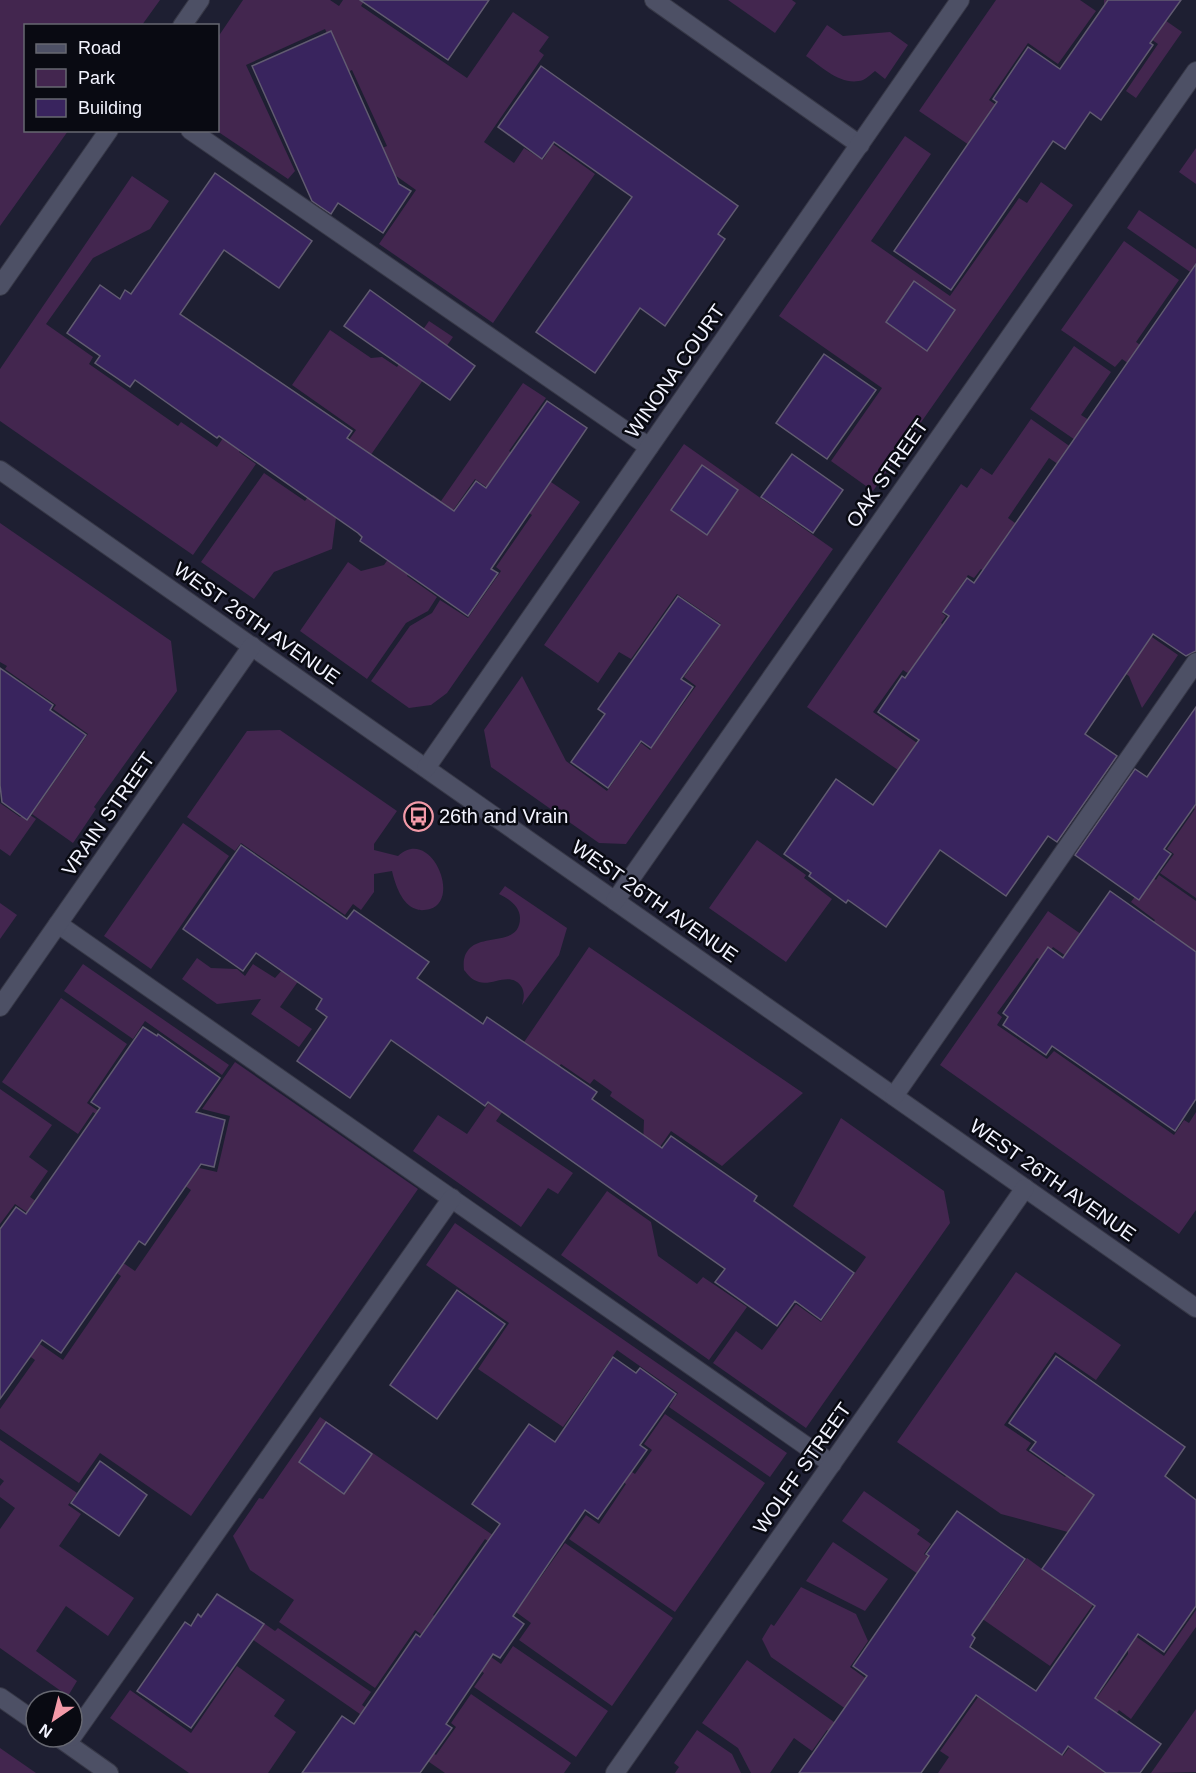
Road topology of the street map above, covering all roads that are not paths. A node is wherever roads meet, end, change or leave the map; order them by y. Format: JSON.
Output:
{"nodes":[{"id":1,"x":200,"y":0,"type":"edge"},
{"id":2,"x":654,"y":0,"type":"edge"},
{"id":3,"x":960,"y":0,"type":"edge"},
{"id":4,"x":183,"y":24,"type":"edge"},
{"id":5,"x":1196,"y":70,"type":"edge"},
{"id":6,"x":108,"y":132,"type":"edge"},
{"id":7,"x":193,"y":132,"type":"edge"},
{"id":8,"x":860,"y":145,"type":"junction"},
{"id":9,"x":0,"y":286,"type":"edge"},
{"id":10,"x":649,"y":447,"type":"junction"},
{"id":11,"x":0,"y":470,"type":"edge"},
{"id":12,"x":252,"y":646,"type":"junction"},
{"id":13,"x":1196,"y":662,"type":"edge"},
{"id":14,"x":426,"y":768,"type":"junction"},
{"id":15,"x":615,"y":901,"type":"junction"},
{"id":16,"x":58,"y":924,"type":"junction"},
{"id":17,"x":0,"y":1007,"type":"edge"},
{"id":18,"x":894,"y":1096,"type":"junction"},
{"id":19,"x":1025,"y":1188,"type":"junction"},
{"id":20,"x":452,"y":1198,"type":"junction"},
{"id":21,"x":1196,"y":1308,"type":"edge"},
{"id":22,"x":832,"y":1464,"type":"junction"},
{"id":23,"x":0,"y":1697,"type":"edge"},
{"id":24,"x":24,"y":1714,"type":"edge"},
{"id":25,"x":84,"y":1715,"type":"edge"},
{"id":26,"x":79,"y":1749,"type":"edge"},
{"id":27,"x":109,"y":1773,"type":"edge"},
{"id":28,"x":615,"y":1773,"type":"edge"}],
"edges":[{"from":1,"to":4,"type":"street"},
{"from":2,"to":8,"type":"street"},
{"from":3,"to":8,"type":"street","name":"WINONA COURT"},
{"from":5,"to":15,"type":"street","name":"OAK STREET"},
{"from":6,"to":9,"type":"street"},
{"from":7,"to":10,"type":"street"},
{"from":8,"to":10,"type":"street","name":"WINONA COURT"},
{"from":10,"to":14,"type":"street","name":"WINONA COURT"},
{"from":11,"to":12,"type":"street","name":"WEST 26TH AVENUE"},
{"from":12,"to":14,"type":"street","name":"WEST 26TH AVENUE"},
{"from":12,"to":16,"type":"street","name":"VRAIN STREET"},
{"from":13,"to":18,"type":"street"},
{"from":14,"to":15,"type":"street","name":"WEST 26TH AVENUE"},
{"from":15,"to":18,"type":"street","name":"WEST 26TH AVENUE"},
{"from":16,"to":17,"type":"street","name":"VRAIN STREET"},
{"from":16,"to":20,"type":"street"},
{"from":18,"to":19,"type":"street","name":"WEST 26TH AVENUE"},
{"from":19,"to":21,"type":"street","name":"WEST 26TH AVENUE"},
{"from":19,"to":22,"type":"street","name":"WOLFF STREET"},
{"from":20,"to":22,"type":"street"},
{"from":20,"to":25,"type":"street"},
{"from":22,"to":28,"type":"street","name":"WOLFF STREET"},
{"from":23,"to":24,"type":"street"},
{"from":26,"to":27,"type":"street"}]}
